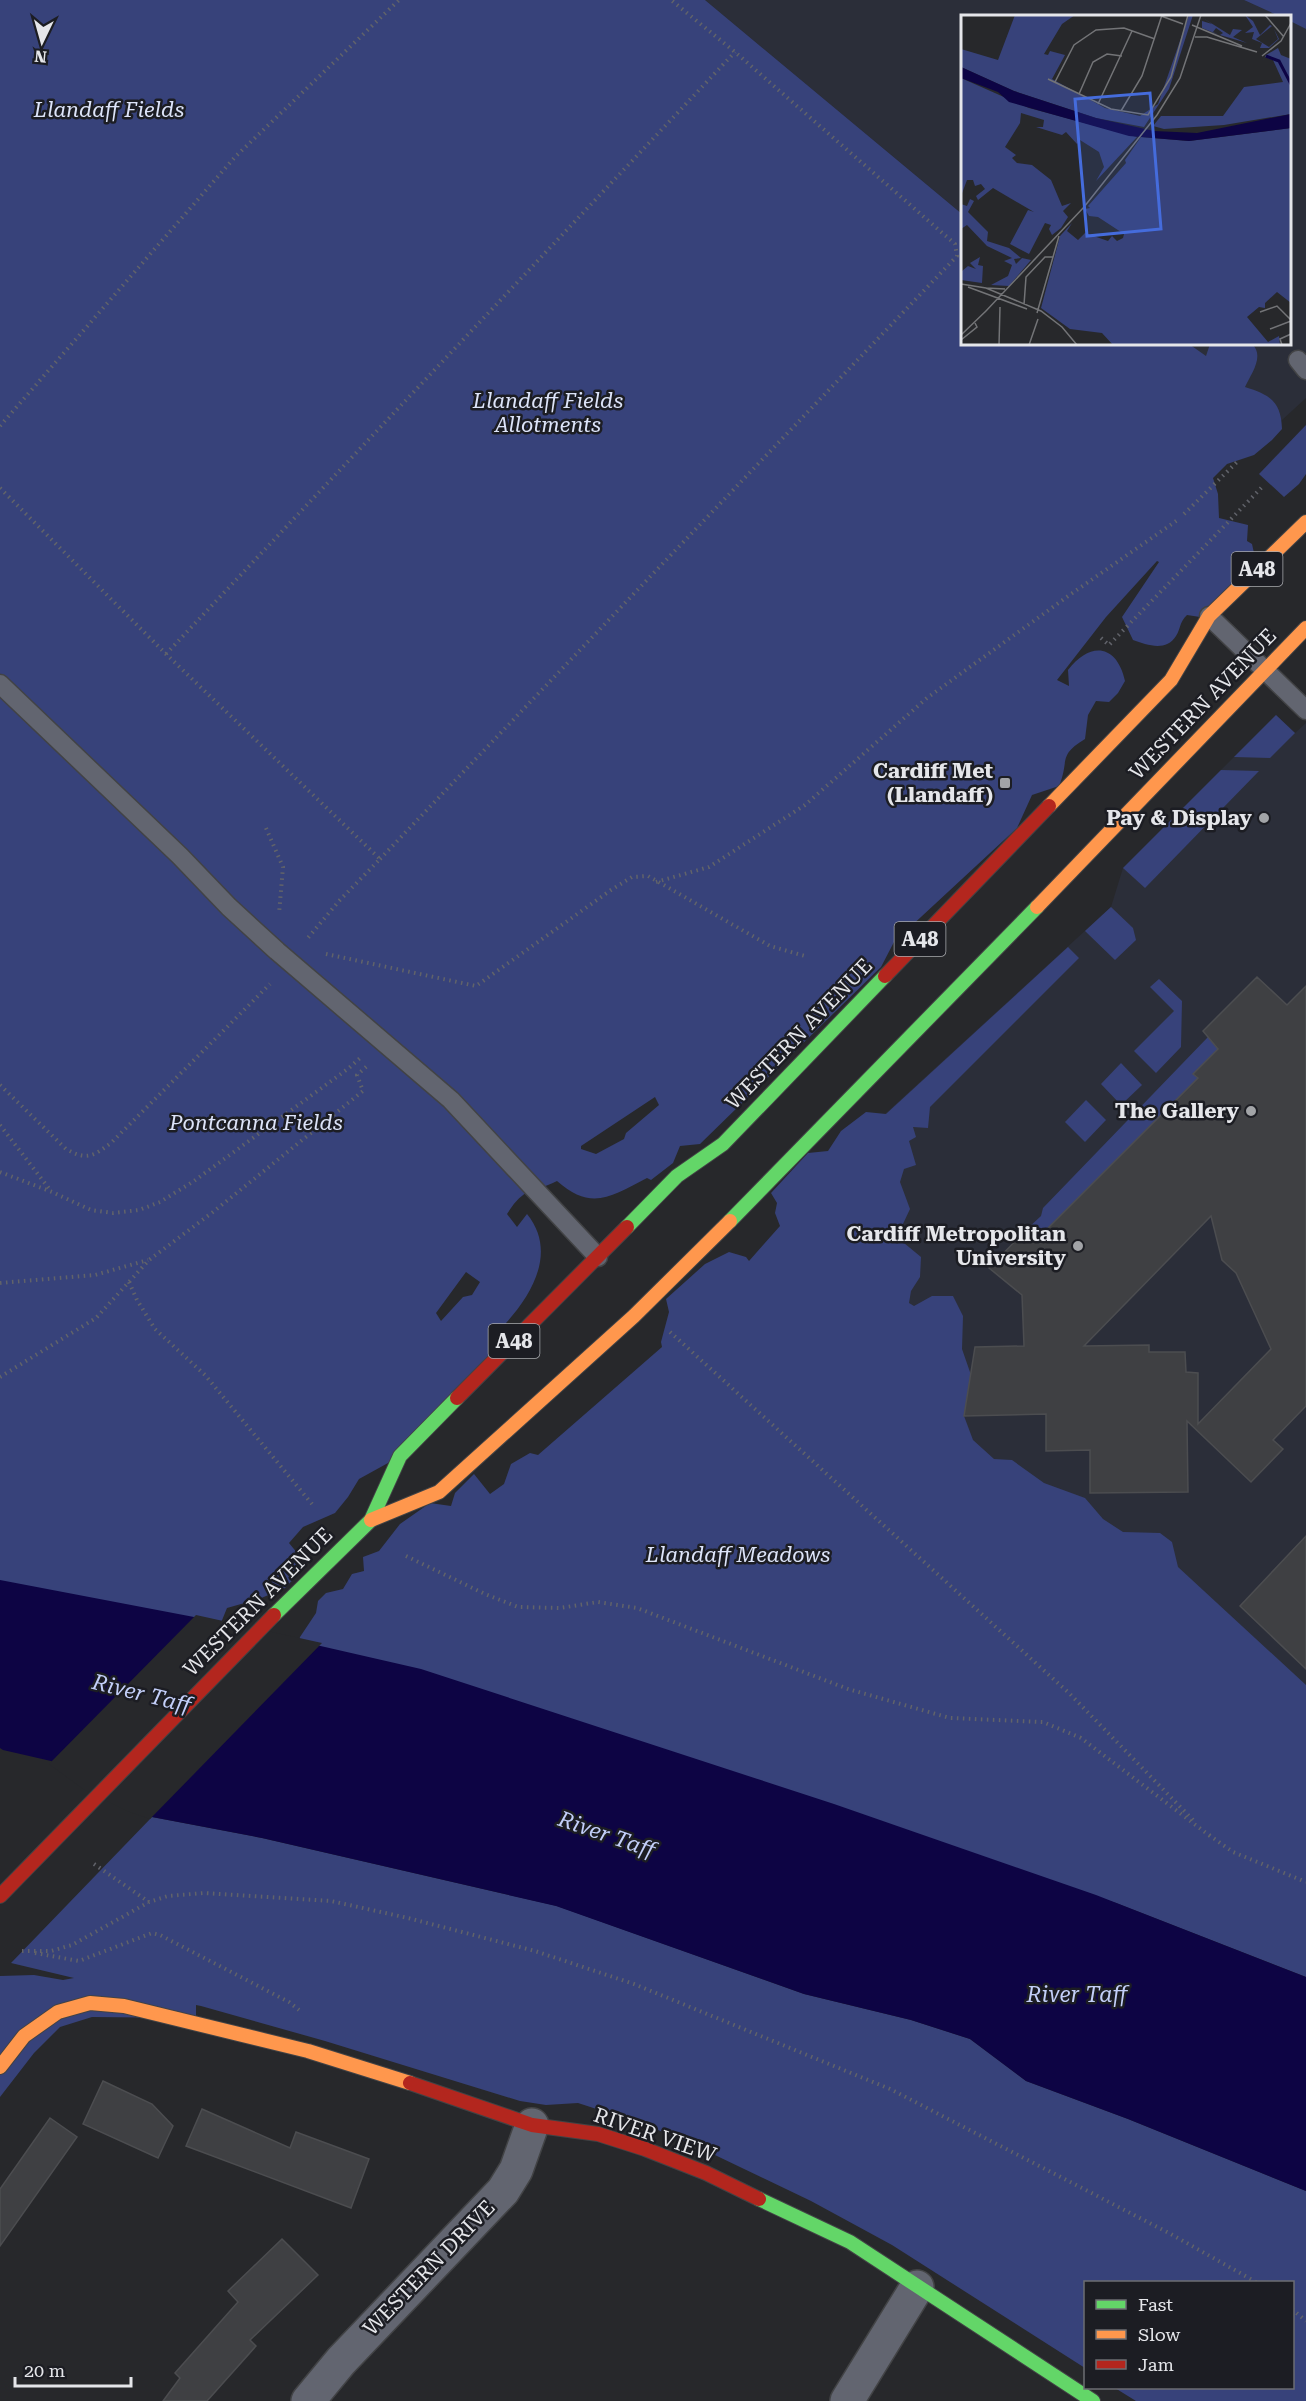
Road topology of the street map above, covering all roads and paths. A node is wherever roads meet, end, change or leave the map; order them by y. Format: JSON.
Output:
{"nodes":[{"id":1,"x":399,"y":0,"type":"edge"},
{"id":2,"x":672,"y":0,"type":"edge"},
{"id":3,"x":735,"y":52,"type":"junction"},
{"id":4,"x":0,"y":426,"type":"edge"},
{"id":5,"x":1238,"y":461,"type":"dead end"},
{"id":6,"x":1264,"y":485,"type":"dead end"},
{"id":7,"x":0,"y":488,"type":"edge"},
{"id":8,"x":1184,"y":514,"type":"dead end"},
{"id":9,"x":1179,"y":519,"type":"dead end"},
{"id":10,"x":1306,"y":522,"type":"edge"},
{"id":11,"x":1209,"y":616,"type":"junction"},
{"id":12,"x":1306,"y":628,"type":"edge"},
{"id":13,"x":1101,"y":638,"type":"dead end"},
{"id":14,"x":166,"y":654,"type":"junction"},
{"id":15,"x":1264,"y":670,"type":"junction"},
{"id":16,"x":0,"y":684,"type":"edge"},
{"id":17,"x":1306,"y":711,"type":"edge"},
{"id":18,"x":266,"y":828,"type":"dead end"},
{"id":19,"x":380,"y":859,"type":"junction"},
{"id":20,"x":656,"y":882,"type":"junction"},
{"id":21,"x":279,"y":919,"type":"dead end"},
{"id":22,"x":316,"y":951,"type":"dead end"},
{"id":23,"x":805,"y":956,"type":"dead end"},
{"id":24,"x":290,"y":961,"type":"junction"},
{"id":25,"x":384,"y":1042,"type":"junction"},
{"id":26,"x":0,"y":1085,"type":"edge"},
{"id":27,"x":0,"y":1125,"type":"edge"},
{"id":28,"x":0,"y":1172,"type":"edge"},
{"id":29,"x":52,"y":1192,"type":"junction"},
{"id":30,"x":598,"y":1257,"type":"junction"},
{"id":31,"x":149,"y":1260,"type":"junction"},
{"id":32,"x":129,"y":1282,"type":"junction"},
{"id":33,"x":0,"y":1284,"type":"edge"},
{"id":34,"x":667,"y":1329,"type":"dead end"},
{"id":35,"x":0,"y":1377,"type":"edge"},
{"id":36,"x":312,"y":1504,"type":"dead end"},
{"id":37,"x":371,"y":1520,"type":"junction"},
{"id":38,"x":405,"y":1556,"type":"dead end"},
{"id":39,"x":1210,"y":1836,"type":"junction"},
{"id":40,"x":94,"y":1864,"type":"dead end"},
{"id":41,"x":1306,"y":1882,"type":"edge"},
{"id":42,"x":0,"y":1896,"type":"edge"},
{"id":43,"x":149,"y":1902,"type":"junction"},
{"id":44,"x":302,"y":2012,"type":"dead end"},
{"id":45,"x":0,"y":2067,"type":"edge"},
{"id":46,"x":532,"y":2125,"type":"junction"},
{"id":47,"x":1253,"y":2281,"type":"edge"},
{"id":48,"x":917,"y":2287,"type":"junction"},
{"id":49,"x":1294,"y":2310,"type":"edge"},
{"id":50,"x":1306,"y":2321,"type":"edge"},
{"id":51,"x":308,"y":2401,"type":"edge"},
{"id":52,"x":847,"y":2401,"type":"edge"},
{"id":53,"x":1093,"y":2401,"type":"edge"}],
"edges":[{"from":1,"to":4,"type":"path"},
{"from":2,"to":3,"type":"path"},
{"from":3,"to":14,"type":"path"},
{"from":3,"to":19,"type":"path"},
{"from":5,"to":8,"type":"path"},
{"from":6,"to":13,"type":"path"},
{"from":7,"to":14,"type":"path"},
{"from":9,"to":20,"type":"path"},
{"from":10,"to":11,"type":"main road","name":"WESTERN AVENUE","number":"A48"},
{"from":11,"to":15,"type":"lane"},
{"from":11,"to":30,"type":"main road","name":"WESTERN AVENUE","number":"A48"},
{"from":12,"to":15,"type":"main road","name":"WESTERN AVENUE","number":"A48"},
{"from":14,"to":19,"type":"path"},
{"from":15,"to":17,"type":"lane"},
{"from":15,"to":37,"type":"main road","name":"WESTERN AVENUE","number":"A48"},
{"from":16,"to":24,"type":"lane"},
{"from":18,"to":21,"type":"path"},
{"from":19,"to":24,"type":"path"},
{"from":20,"to":22,"type":"path"},
{"from":20,"to":23,"type":"path"},
{"from":24,"to":25,"type":"lane"},
{"from":24,"to":26,"type":"path"},
{"from":25,"to":29,"type":"path"},
{"from":25,"to":30,"type":"lane"},
{"from":25,"to":31,"type":"path"},
{"from":27,"to":29,"type":"path"},
{"from":28,"to":29,"type":"path"},
{"from":30,"to":37,"type":"main road","name":"WESTERN AVENUE","number":"A48"},
{"from":31,"to":32,"type":"path"},
{"from":31,"to":33,"type":"path"},
{"from":32,"to":35,"type":"path"},
{"from":32,"to":36,"type":"path"},
{"from":34,"to":39,"type":"path"},
{"from":37,"to":42,"type":"main road","name":"WESTERN AVENUE","number":"A48"},
{"from":38,"to":39,"type":"path"},
{"from":39,"to":41,"type":"path"},
{"from":40,"to":43,"type":"path"},
{"from":43,"to":44,"type":"path"},
{"from":43,"to":47,"type":"path"},
{"from":45,"to":46,"type":"main road","name":"RIVER VIEW"},
{"from":46,"to":48,"type":"main road","name":"RIVER VIEW"},
{"from":46,"to":51,"type":"street","name":"WESTERN DRIVE"},
{"from":48,"to":52,"type":"street"},
{"from":48,"to":53,"type":"main road","name":"RIVER VIEW"},
{"from":49,"to":50,"type":"path"}]}
